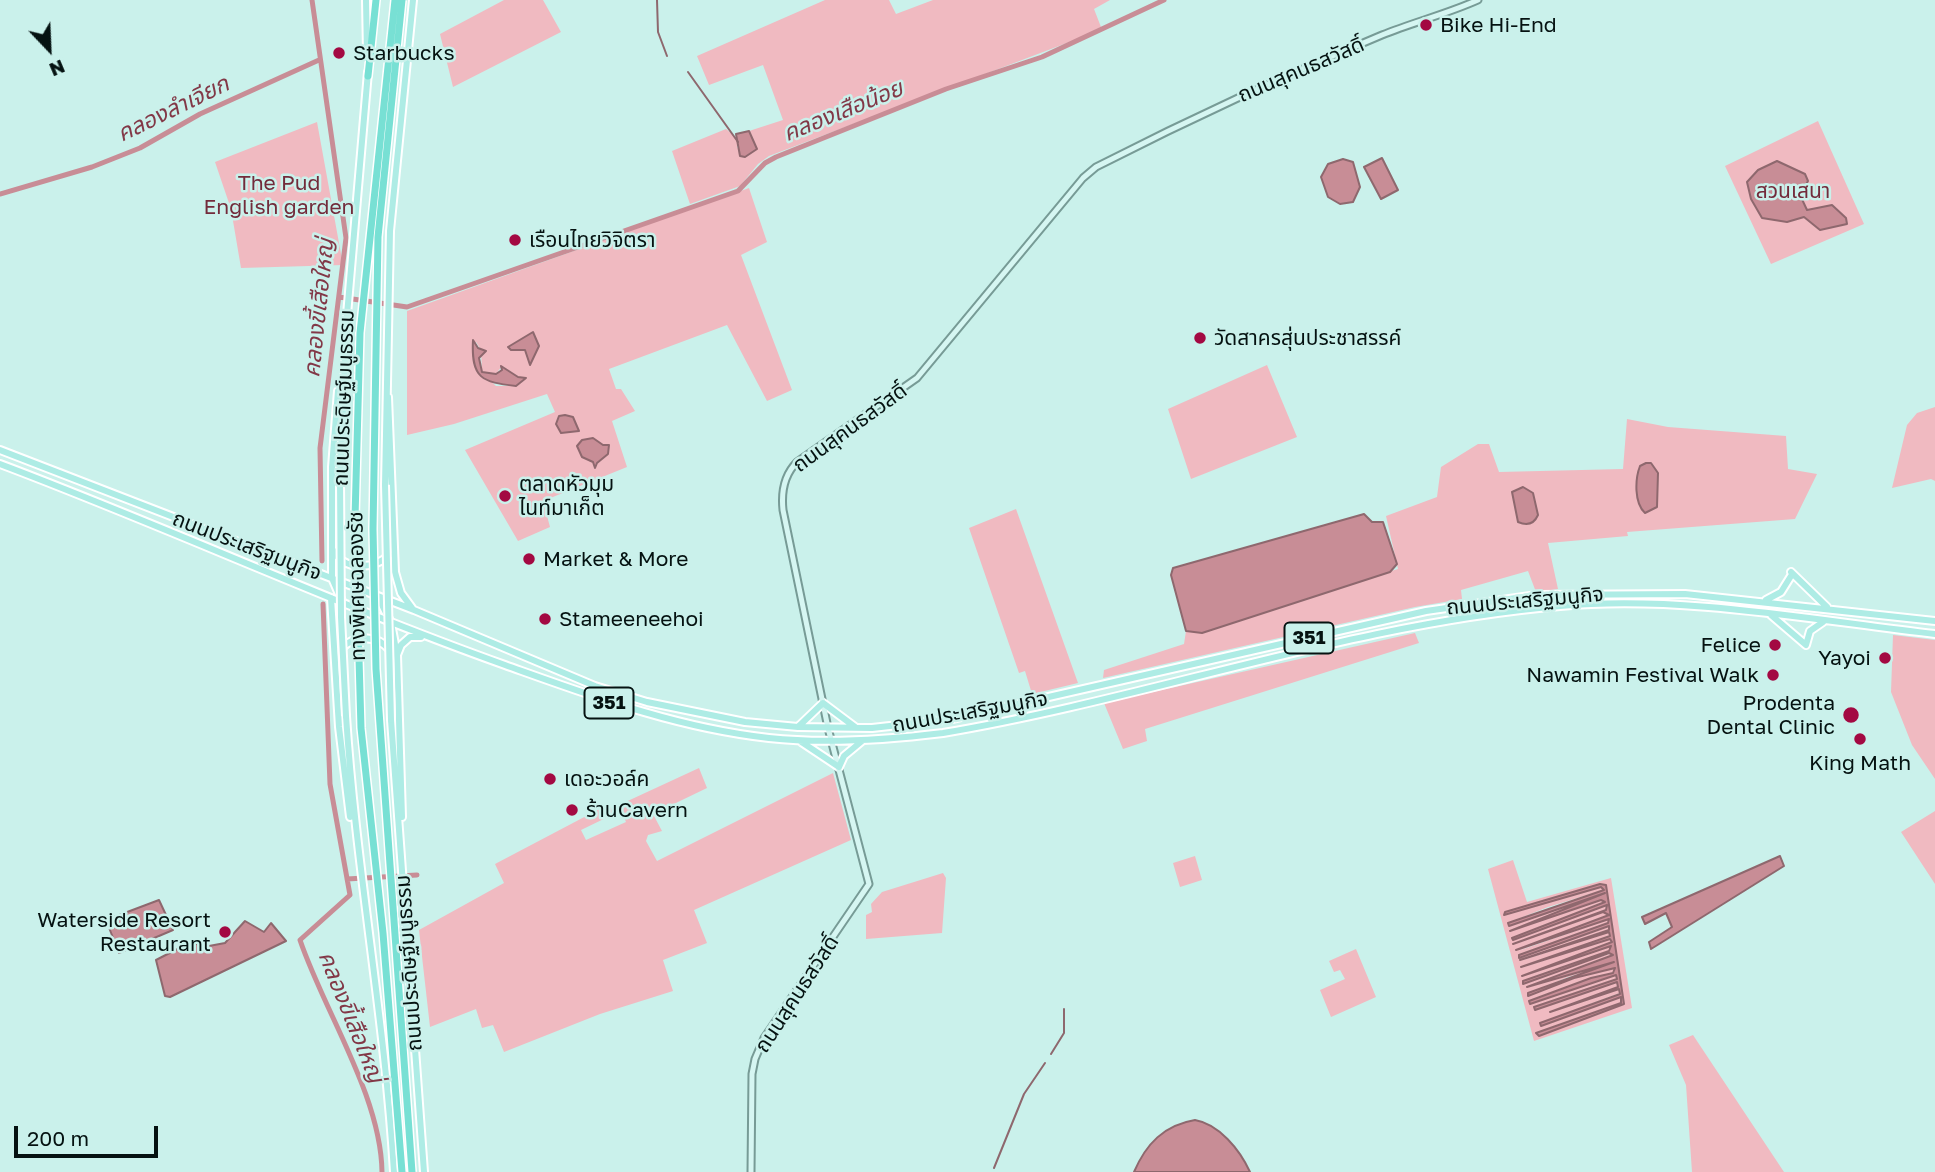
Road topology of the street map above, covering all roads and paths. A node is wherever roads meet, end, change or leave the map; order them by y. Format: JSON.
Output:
{"nodes":[{"id":1,"x":366,"y":0,"type":"edge"},
{"id":2,"x":376,"y":0,"type":"edge"},
{"id":3,"x":395,"y":0,"type":"edge"},
{"id":4,"x":402,"y":0,"type":"edge"},
{"id":5,"x":413,"y":0,"type":"edge"},
{"id":6,"x":1478,"y":0,"type":"edge"},
{"id":7,"x":368,"y":76,"type":"junction"},
{"id":8,"x":344,"y":360,"type":"junction"},
{"id":9,"x":387,"y":374,"type":"junction"},
{"id":10,"x":0,"y":450,"type":"edge"},
{"id":11,"x":0,"y":464,"type":"edge"},
{"id":12,"x":393,"y":545,"type":"junction"},
{"id":13,"x":332,"y":548,"type":"junction"},
{"id":14,"x":332,"y":578,"type":"junction"},
{"id":15,"x":378,"y":597,"type":"junction"},
{"id":16,"x":331,"y":598,"type":"junction"},
{"id":17,"x":1764,"y":601,"type":"junction"},
{"id":18,"x":1794,"y":604,"type":"junction"},
{"id":19,"x":346,"y":605,"type":"junction"},
{"id":20,"x":1828,"y":608,"type":"junction"},
{"id":21,"x":414,"y":610,"type":"junction"},
{"id":22,"x":1769,"y":614,"type":"junction"},
{"id":23,"x":1797,"y":618,"type":"junction"},
{"id":24,"x":1935,"y":621,"type":"edge"},
{"id":25,"x":1824,"y":622,"type":"junction"},
{"id":26,"x":391,"y":623,"type":"junction"},
{"id":27,"x":1935,"y":634,"type":"edge"},
{"id":28,"x":430,"y":638,"type":"junction"},
{"id":29,"x":397,"y":658,"type":"junction"},
{"id":30,"x":336,"y":667,"type":"junction"},
{"id":31,"x":823,"y":703,"type":"junction"},
{"id":32,"x":771,"y":726,"type":"junction"},
{"id":33,"x":798,"y":727,"type":"junction"},
{"id":34,"x":857,"y":727,"type":"junction"},
{"id":35,"x":888,"y":727,"type":"junction"},
{"id":36,"x":828,"y":728,"type":"junction"},
{"id":37,"x":771,"y":738,"type":"junction"},
{"id":38,"x":889,"y":739,"type":"junction"},
{"id":39,"x":798,"y":740,"type":"junction"},
{"id":40,"x":832,"y":740,"type":"junction"},
{"id":41,"x":864,"y":740,"type":"junction"},
{"id":42,"x":839,"y":767,"type":"junction"},
{"id":43,"x":401,"y":841,"type":"junction"},
{"id":44,"x":356,"y":846,"type":"junction"},
{"id":45,"x":394,"y":1172,"type":"edge"},
{"id":46,"x":402,"y":1172,"type":"edge"},
{"id":47,"x":412,"y":1172,"type":"edge"},
{"id":48,"x":424,"y":1172,"type":"edge"},
{"id":49,"x":751,"y":1172,"type":"edge"}],
"edges":[{"from":1,"to":7,"type":"main road","name":"ถนนประดิษฐ์มนูธรรม"},
{"from":2,"to":7,"type":"highway"},
{"from":3,"to":46,"type":"highway","name":"ทางพิเศษฉลองรัช","bridge":true},
{"from":4,"to":47,"type":"highway","name":"ทางพิเศษฉลองรัช","bridge":true},
{"from":5,"to":9,"type":"main road","name":"ถนนประดิษฐ์มนูธรรม"},
{"from":6,"to":31,"type":"main road","name":"ถนนสุคนธสวัสดิ์"},
{"from":7,"to":8,"type":"main road","name":"ถนนประดิษฐ์มนูธรรม"},
{"from":8,"to":13,"type":"main road"},
{"from":8,"to":44,"type":"main road","name":"ถนนประดิษฐ์มนูธรรม","bridge":true},
{"from":9,"to":12,"type":"main road"},
{"from":9,"to":43,"type":"main road","name":"ถนนประดิษฐ์มนูธรรม","bridge":true},
{"from":10,"to":14,"type":"main road","name":"ถนนประเสริฐมนูกิจ","number":"351"},
{"from":11,"to":16,"type":"main road","name":"ถนนประเสริฐมนูกิจ","number":"351"},
{"from":12,"to":13,"type":"main road"},
{"from":12,"to":21,"type":"main road"},
{"from":13,"to":14,"type":"main road"},
{"from":14,"to":15,"type":"main road","name":"ถนนประเสริฐมนูกิจ","number":"351"},
{"from":14,"to":19,"type":"main road"},
{"from":15,"to":21,"type":"main road","name":"ถนนประเสริฐมนูกิจ","number":"351"},
{"from":15,"to":26,"type":"main road"},
{"from":16,"to":19,"type":"main road","name":"ถนนประเสริฐมนูกิจ","number":"351"},
{"from":16,"to":30,"type":"main road"},
{"from":17,"to":18,"type":"main road","name":"ถนนประเสริฐมนูกิจ","number":"351"},
{"from":17,"to":20,"type":"main road"},
{"from":17,"to":35,"type":"main road","name":"ถนนประเสริฐมนูกิจ","number":"351"},
{"from":18,"to":20,"type":"main road","name":"ถนนประเสริฐมนูกิจ","number":"351"},
{"from":18,"to":23,"type":"main road"},
{"from":19,"to":26,"type":"main road","name":"ถนนประเสริฐมนูกิจ","number":"351"},
{"from":20,"to":24,"type":"main road","name":"ถนนประเสริฐมนูกิจ","number":"351"},
{"from":21,"to":32,"type":"main road","name":"ถนนประเสริฐมนูกิจ","number":"351"},
{"from":22,"to":23,"type":"main road","name":"ถนนประเสริฐมนูกิจ","number":"351"},
{"from":22,"to":25,"type":"main road"},
{"from":22,"to":38,"type":"main road","name":"ถนนประเสริฐมนูกิจ","number":"351"},
{"from":23,"to":25,"type":"main road","name":"ถนนประเสริฐมนูกิจ","number":"351"},
{"from":25,"to":27,"type":"main road","name":"ถนนประเสริฐมนูกิจ","number":"351"},
{"from":26,"to":28,"type":"main road","name":"ถนนประเสริฐมนูกิจ","number":"351"},
{"from":26,"to":29,"type":"main road"},
{"from":28,"to":29,"type":"main road"},
{"from":28,"to":37,"type":"main road","name":"ถนนประเสริฐมนูกิจ","number":"351"},
{"from":29,"to":30,"type":"main road"},
{"from":29,"to":43,"type":"main road"},
{"from":30,"to":44,"type":"main road"},
{"from":31,"to":33,"type":"main road"},
{"from":31,"to":34,"type":"main road"},
{"from":31,"to":36,"type":"main road","name":"ถนนสุคนธสวัสดิ์"},
{"from":32,"to":33,"type":"main road","name":"ถนนประเสริฐมนูกิจ","number":"351"},
{"from":32,"to":37,"type":"main road"},
{"from":33,"to":36,"type":"main road","name":"ถนนประเสริฐมนูกิจ","number":"351"},
{"from":34,"to":35,"type":"main road","name":"ถนนประเสริฐมนูกิจ","number":"351"},
{"from":34,"to":36,"type":"main road","name":"ถนนประเสริฐมนูกิจ","number":"351"},
{"from":35,"to":38,"type":"main road"},
{"from":36,"to":40,"type":"main road","name":"ถนนสุคนธสวัสดิ์"},
{"from":37,"to":39,"type":"main road","name":"ถนนประเสริฐมนูกิจ","number":"351"},
{"from":38,"to":41,"type":"main road","name":"ถนนประเสริฐมนูกิจ","number":"351"},
{"from":39,"to":40,"type":"main road","name":"ถนนประเสริฐมนูกิจ","number":"351"},
{"from":39,"to":42,"type":"main road"},
{"from":40,"to":41,"type":"main road","name":"ถนนประเสริฐมนูกิจ","number":"351"},
{"from":40,"to":42,"type":"main road","name":"ถนนสุคนธสวัสดิ์"},
{"from":41,"to":42,"type":"main road"},
{"from":42,"to":49,"type":"main road","name":"ถนนสุคนธสวัสดิ์"},
{"from":43,"to":48,"type":"main road","name":"ถนนประดิษฐ์มนูธรรม"},
{"from":44,"to":45,"type":"main road","name":"ถนนประดิษฐ์มนูธรรม"}]}
